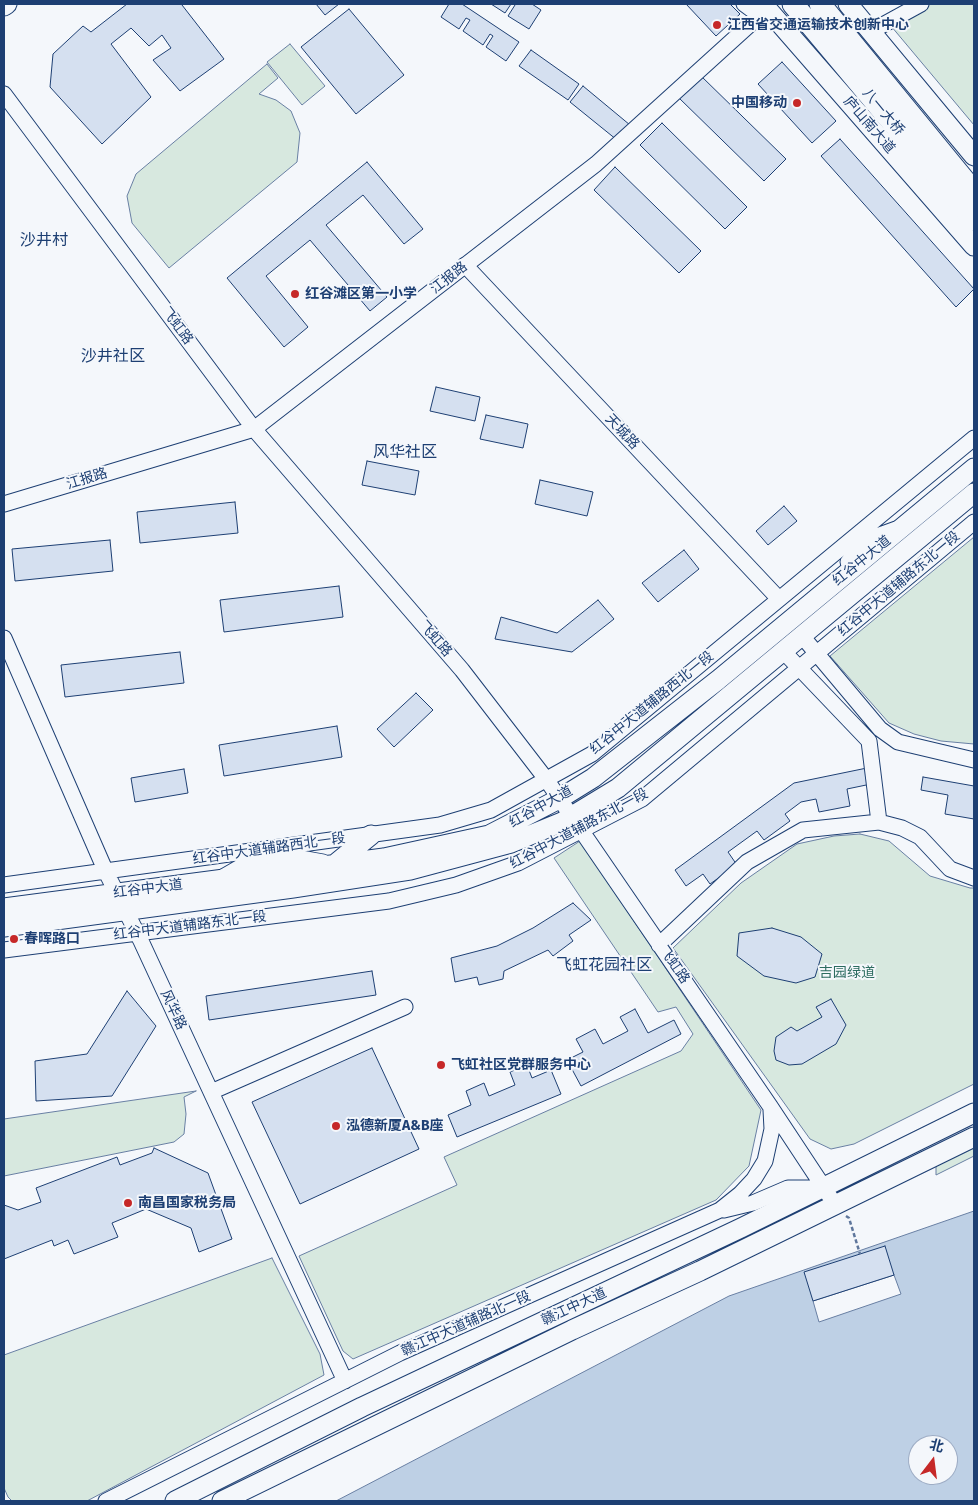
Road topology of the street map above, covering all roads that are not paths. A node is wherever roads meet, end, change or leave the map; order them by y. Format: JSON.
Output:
{"nodes":[{"id":1,"x":744,"y":4,"type":"edge"},
{"id":2,"x":793,"y":4,"type":"edge"},
{"id":3,"x":820,"y":4,"type":"edge"},
{"id":4,"x":848,"y":4,"type":"edge"},
{"id":5,"x":920,"y":4,"type":"edge"},
{"id":6,"x":763,"y":9,"type":"edge"},
{"id":7,"x":870,"y":32,"type":"junction"},
{"id":8,"x":4,"y":94,"type":"edge"},
{"id":9,"x":896,"y":112,"type":"junction"},
{"id":10,"x":974,"y":156,"type":"edge"},
{"id":11,"x":974,"y":192,"type":"edge"},
{"id":12,"x":974,"y":220,"type":"edge"},
{"id":13,"x":974,"y":246,"type":"edge"},
{"id":14,"x":465,"y":265,"type":"junction"},
{"id":15,"x":254,"y":429,"type":"junction"},
{"id":16,"x":974,"y":438,"type":"edge"},
{"id":17,"x":974,"y":468,"type":"edge"},
{"id":18,"x":974,"y":493,"type":"edge"},
{"id":19,"x":4,"y":504,"type":"edge"},
{"id":20,"x":974,"y":522,"type":"edge"},
{"id":21,"x":779,"y":599,"type":"junction"},
{"id":22,"x":802,"y":636,"type":"junction"},
{"id":23,"x":4,"y":638,"type":"edge"},
{"id":24,"x":783,"y":652,"type":"junction"},
{"id":25,"x":816,"y":653,"type":"junction"},
{"id":26,"x":799,"y":668,"type":"junction"},
{"id":27,"x":880,"y":729,"type":"junction"},
{"id":28,"x":869,"y":740,"type":"junction"},
{"id":29,"x":974,"y":760,"type":"edge"},
{"id":30,"x":546,"y":780,"type":"junction"},
{"id":31,"x":560,"y":799,"type":"junction"},
{"id":32,"x":879,"y":822,"type":"junction"},
{"id":33,"x":576,"y":823,"type":"junction"},
{"id":34,"x":371,"y":834,"type":"junction"},
{"id":35,"x":334,"y":865,"type":"junction"},
{"id":36,"x":106,"y":872,"type":"junction"},
{"id":37,"x":974,"y":878,"type":"edge"},
{"id":38,"x":4,"y":886,"type":"edge"},
{"id":39,"x":116,"y":893,"type":"junction"},
{"id":40,"x":4,"y":908,"type":"edge"},
{"id":41,"x":125,"y":910,"type":"junction"},
{"id":42,"x":4,"y":927,"type":"edge"},
{"id":43,"x":137,"y":933,"type":"junction"},
{"id":44,"x":659,"y":944,"type":"junction"},
{"id":45,"x":4,"y":950,"type":"edge"},
{"id":46,"x":405,"y":1007,"type":"dead end"},
{"id":47,"x":211,"y":1092,"type":"junction"},
{"id":48,"x":770,"y":1106,"type":"junction"},
{"id":49,"x":974,"y":1113,"type":"edge"},
{"id":50,"x":974,"y":1137,"type":"edge"},
{"id":51,"x":823,"y":1188,"type":"junction"},
{"id":52,"x":836,"y":1206,"type":"junction"},
{"id":53,"x":720,"y":1210,"type":"junction"},
{"id":54,"x":345,"y":1381,"type":"junction"},
{"id":55,"x":106,"y":1501,"type":"edge"},
{"id":56,"x":175,"y":1501,"type":"edge"},
{"id":57,"x":222,"y":1501,"type":"edge"}],
"edges":[{"from":1,"to":6,"type":"street"},
{"from":2,"to":9,"type":"highway","name":"八一大桥"},
{"from":3,"to":9,"type":"highway","name":"八一大桥"},
{"from":4,"to":7,"type":"main road"},
{"from":5,"to":7,"type":"street"},
{"from":6,"to":13,"type":"main road","name":"庐山南大道"},
{"from":6,"to":14,"type":"street","name":"江报路"},
{"from":7,"to":10,"type":"main road"},
{"from":8,"to":15,"type":"street","name":"飞虹路"},
{"from":9,"to":11,"type":"highway","name":"八一大桥"},
{"from":9,"to":12,"type":"highway","name":"八一大桥"},
{"from":14,"to":15,"type":"street","name":"江报路"},
{"from":14,"to":21,"type":"street","name":"天城路"},
{"from":15,"to":19,"type":"street","name":"江报路"},
{"from":15,"to":30,"type":"street","name":"飞虹路"},
{"from":16,"to":21,"type":"street","name":"红谷中大道辅路西北一段"},
{"from":17,"to":31,"type":"main road","name":"红谷中大道"},
{"from":18,"to":22,"type":"main road","name":"红谷中大道"},
{"from":20,"to":25,"type":"street","name":"红谷中大道辅路东北一段"},
{"from":21,"to":30,"type":"street","name":"红谷中大道辅路西北一段"},
{"from":22,"to":24,"type":"main road","name":"红谷中大道"},
{"from":22,"to":25,"type":"street"},
{"from":23,"to":36,"type":"street","name":"风华路"},
{"from":24,"to":26,"type":"street"},
{"from":24,"to":33,"type":"main road","name":"红谷中大道"},
{"from":25,"to":26,"type":"street","name":"红谷中大道辅路东北一段"},
{"from":25,"to":27,"type":"street"},
{"from":26,"to":28,"type":"street"},
{"from":26,"to":33,"type":"street","name":"红谷中大道辅路东北一段"},
{"from":27,"to":28,"type":"street"},
{"from":27,"to":29,"type":"street"},
{"from":28,"to":32,"type":"street"},
{"from":30,"to":31,"type":"street","name":"飞虹路"},
{"from":30,"to":34,"type":"street","name":"红谷中大道辅路西北一段"},
{"from":31,"to":33,"type":"street","name":"飞虹路"},
{"from":31,"to":35,"type":"main road","name":"红谷中大道"},
{"from":32,"to":37,"type":"street"},
{"from":32,"to":44,"type":"street"},
{"from":33,"to":41,"type":"main road","name":"红谷中大道"},
{"from":33,"to":43,"type":"street","name":"红谷中大道辅路东北一段"},
{"from":33,"to":44,"type":"street","name":"飞虹路"},
{"from":34,"to":35,"type":"main road"},
{"from":34,"to":36,"type":"street","name":"红谷中大道辅路西北一段"},
{"from":35,"to":39,"type":"main road","name":"红谷中大道"},
{"from":36,"to":38,"type":"street","name":"红谷中大道辅路西北一段"},
{"from":36,"to":39,"type":"street","name":"风华路"},
{"from":39,"to":40,"type":"main road","name":"红谷中大道"},
{"from":39,"to":41,"type":"street","name":"风华路"},
{"from":41,"to":42,"type":"main road","name":"红谷中大道"},
{"from":41,"to":43,"type":"street","name":"风华路"},
{"from":43,"to":45,"type":"street","name":"红谷中大道辅路东北一段"},
{"from":43,"to":47,"type":"street","name":"风华路"},
{"from":44,"to":48,"type":"street","name":"飞虹路"},
{"from":46,"to":47,"type":"street"},
{"from":47,"to":54,"type":"street","name":"风华路"},
{"from":48,"to":51,"type":"street","name":"飞虹路"},
{"from":48,"to":53,"type":"street","name":"赣江中大道辅路北一段"},
{"from":49,"to":51,"type":"main road","name":"赣江中大道"},
{"from":50,"to":52,"type":"main road","name":"赣江中大道"},
{"from":51,"to":52,"type":"street","name":"飞虹路"},
{"from":51,"to":53,"type":"street"},
{"from":51,"to":56,"type":"main road","name":"赣江中大道"},
{"from":52,"to":57,"type":"main road","name":"赣江中大道"},
{"from":53,"to":54,"type":"street","name":"赣江中大道辅路北一段"},
{"from":54,"to":55,"type":"street","name":"赣江中大道辅路北一段"}]}
